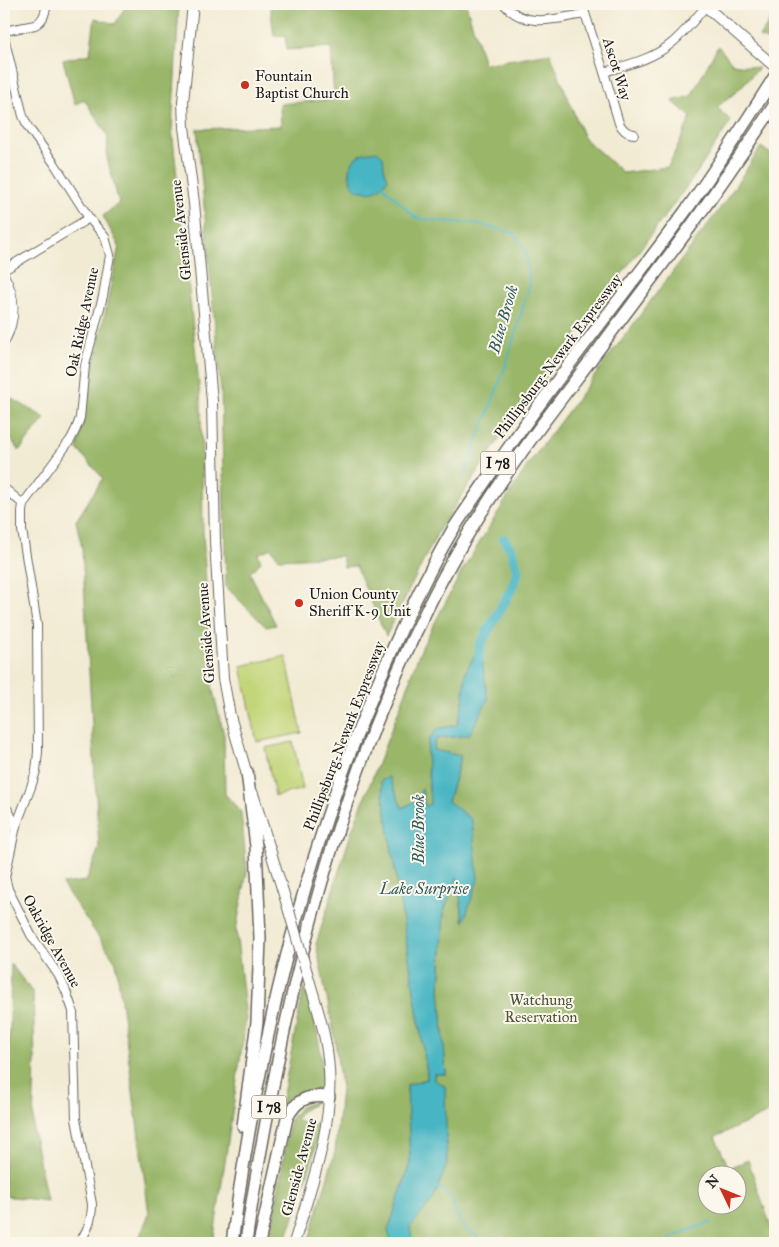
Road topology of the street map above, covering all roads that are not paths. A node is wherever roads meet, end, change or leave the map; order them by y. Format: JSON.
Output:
{"nodes":[{"id":1,"x":47,"y":4,"type":"edge"},
{"id":2,"x":193,"y":4,"type":"edge"},
{"id":3,"x":504,"y":4,"type":"edge"},
{"id":4,"x":582,"y":4,"type":"edge"},
{"id":5,"x":704,"y":5,"type":"edge"},
{"id":6,"x":585,"y":14,"type":"junction"},
{"id":7,"x":4,"y":31,"type":"edge"},
{"id":8,"x":4,"y":37,"type":"edge"},
{"id":9,"x":775,"y":67,"type":"edge"},
{"id":10,"x":604,"y":72,"type":"junction"},
{"id":11,"x":14,"y":76,"type":"junction"},
{"id":12,"x":775,"y":76,"type":"edge"},
{"id":13,"x":4,"y":82,"type":"edge"},
{"id":14,"x":775,"y":104,"type":"edge"},
{"id":15,"x":634,"y":134,"type":"dead end"},
{"id":16,"x":89,"y":218,"type":"junction"},
{"id":17,"x":4,"y":270,"type":"edge"},
{"id":18,"x":4,"y":277,"type":"edge"},
{"id":19,"x":4,"y":340,"type":"edge"},
{"id":20,"x":4,"y":488,"type":"edge"},
{"id":21,"x":23,"y":504,"type":"junction"},
{"id":22,"x":247,"y":772,"type":"junction"},
{"id":23,"x":6,"y":808,"type":"edge"},
{"id":24,"x":23,"y":809,"type":"junction"},
{"id":25,"x":16,"y":826,"type":"junction"},
{"id":26,"x":4,"y":878,"type":"edge"},
{"id":27,"x":330,"y":1097,"type":"junction"},
{"id":28,"x":241,"y":1182,"type":"junction"},
{"id":29,"x":78,"y":1243,"type":"edge"},
{"id":30,"x":232,"y":1243,"type":"edge"},
{"id":31,"x":246,"y":1243,"type":"edge"},
{"id":32,"x":258,"y":1243,"type":"edge"},
{"id":33,"x":294,"y":1243,"type":"edge"}],
"edges":[{"from":1,"to":7,"type":"street"},
{"from":2,"to":22,"type":"main road","name":"Glenside Avenue"},
{"from":3,"to":6,"type":"street"},
{"from":4,"to":6,"type":"street","name":"Ascot Way"},
{"from":5,"to":9,"type":"main road"},
{"from":5,"to":10,"type":"street"},
{"from":6,"to":10,"type":"street","name":"Ascot Way"},
{"from":8,"to":11,"type":"street","name":"Oak Ridge Avenue"},
{"from":10,"to":15,"type":"street","name":"Ascot Way"},
{"from":11,"to":13,"type":"street"},
{"from":11,"to":16,"type":"street","name":"Oak Ridge Avenue"},
{"from":12,"to":28,"type":"highway","name":"Phillipsburg-Newark Expressway","number":"I 78"},
{"from":14,"to":31,"type":"highway","name":"Phillipsburg-Newark Expressway","number":"I 78"},
{"from":16,"to":17,"type":"street"},
{"from":16,"to":21,"type":"street","name":"Oak Ridge Avenue"},
{"from":18,"to":19,"type":"main road"},
{"from":20,"to":21,"type":"street"},
{"from":21,"to":24,"type":"street","name":"Oakridge Avenue"},
{"from":22,"to":27,"type":"main road","name":"Glenside Avenue","bridge":true},
{"from":22,"to":28,"type":"highway"},
{"from":23,"to":24,"type":"street"},
{"from":23,"to":25,"type":"street"},
{"from":24,"to":25,"type":"street","name":"Oakridge Avenue"},
{"from":25,"to":26,"type":"street","name":"Oakridge Avenue"},
{"from":26,"to":29,"type":"street","name":"Oakridge Avenue"},
{"from":27,"to":32,"type":"highway"},
{"from":27,"to":33,"type":"main road","name":"Glenside Avenue"},
{"from":28,"to":30,"type":"highway","name":"Phillipsburg-Newark Expressway","number":"I 78"}]}
